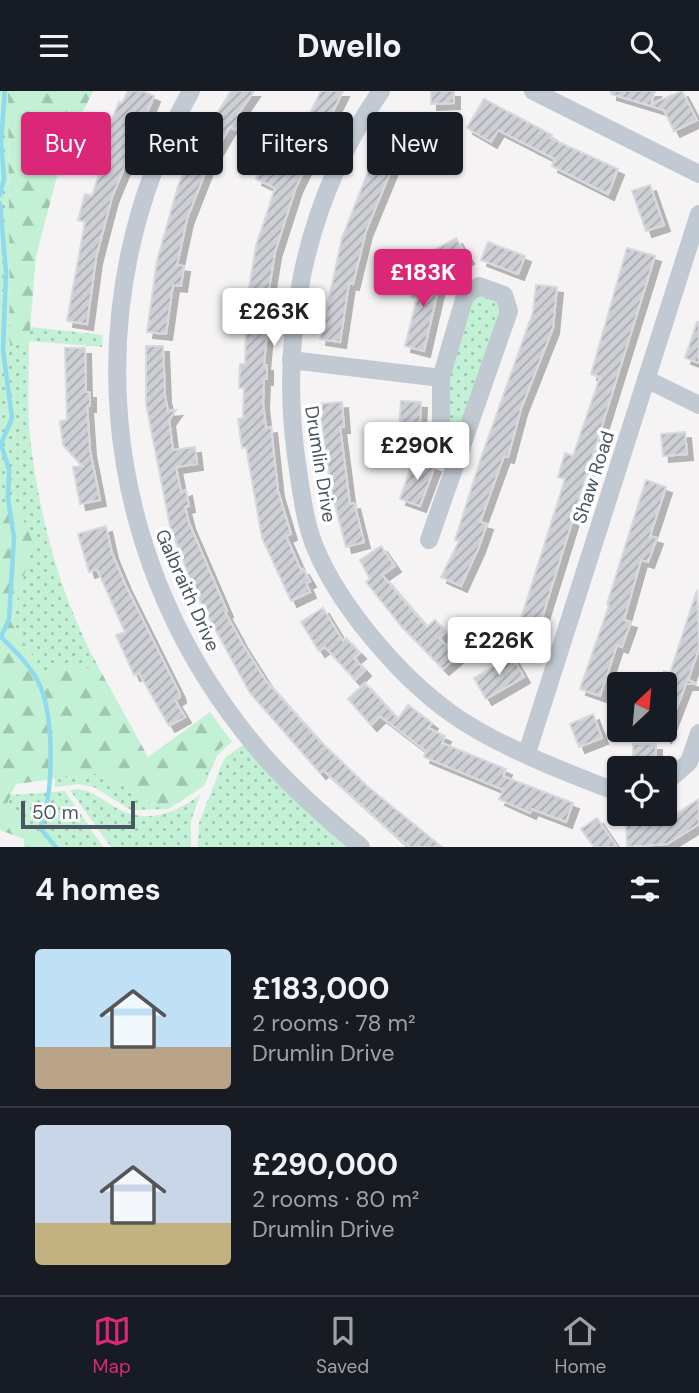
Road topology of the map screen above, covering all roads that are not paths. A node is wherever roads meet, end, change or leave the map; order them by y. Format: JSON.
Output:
{"nodes":[{"id":1,"x":191,"y":91,"type":"edge"},
{"id":2,"x":381,"y":91,"type":"edge"},
{"id":3,"x":533,"y":91,"type":"edge"},
{"id":4,"x":555,"y":97,"type":"edge"},
{"id":5,"x":699,"y":174,"type":"edge"},
{"id":6,"x":699,"y":214,"type":"edge"},
{"id":7,"x":291,"y":360,"type":"junction"},
{"id":8,"x":440,"y":378,"type":"junction"},
{"id":9,"x":646,"y":379,"type":"junction"},
{"id":10,"x":699,"y":405,"type":"edge"},
{"id":11,"x":462,"y":447,"type":"junction"},
{"id":12,"x":429,"y":540,"type":"dead end"},
{"id":13,"x":699,"y":733,"type":"edge"},
{"id":14,"x":527,"y":753,"type":"junction"},
{"id":15,"x":677,"y":772,"type":"edge"},
{"id":16,"x":607,"y":787,"type":"edge"},
{"id":17,"x":361,"y":847,"type":"edge"}],
"edges":[{"from":1,"to":17,"type":"street","name":"Galbraith Drive"},
{"from":2,"to":7,"type":"street","name":"Drumlin Drive"},
{"from":3,"to":4,"type":"street"},
{"from":4,"to":5,"type":"street"},
{"from":6,"to":9,"type":"street","name":"Shaw Road"},
{"from":7,"to":8,"type":"street"},
{"from":7,"to":14,"type":"street","name":"Drumlin Drive"},
{"from":8,"to":11,"type":"street"},
{"from":8,"to":11,"type":"street"},
{"from":9,"to":10,"type":"street"},
{"from":9,"to":14,"type":"street","name":"Shaw Road"},
{"from":11,"to":12,"type":"street"},
{"from":13,"to":15,"type":"street"},
{"from":14,"to":16,"type":"street","name":"Drumlin Drive"}]}
